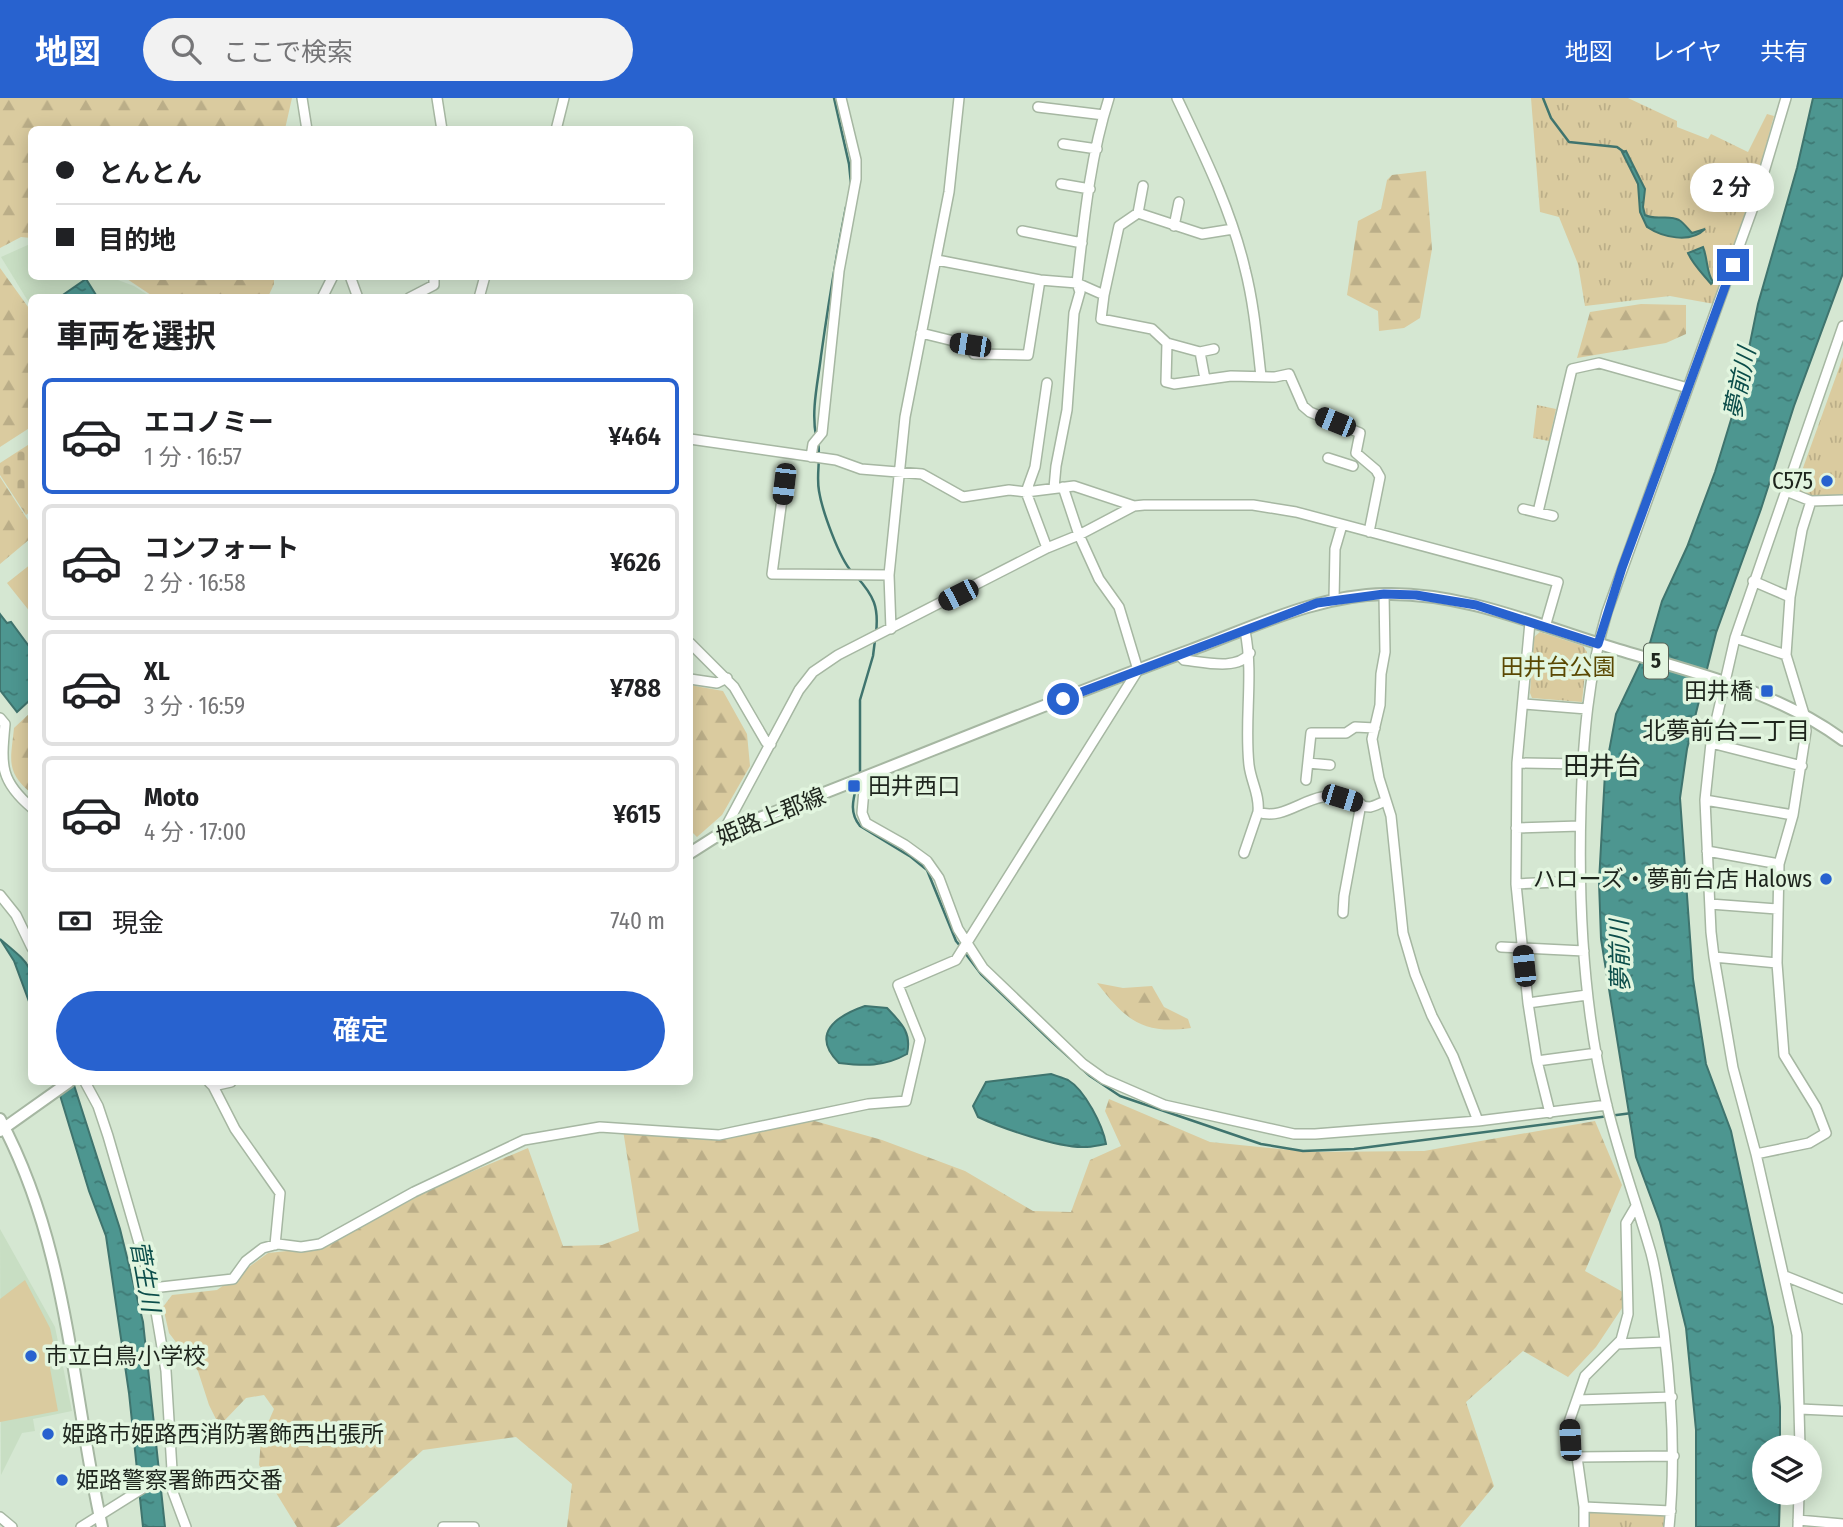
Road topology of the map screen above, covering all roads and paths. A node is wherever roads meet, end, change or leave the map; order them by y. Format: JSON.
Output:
{"nodes":[{"id":1,"x":302,"y":98,"type":"edge"},
{"id":2,"x":437,"y":98,"type":"edge"},
{"id":3,"x":564,"y":98,"type":"edge"},
{"id":4,"x":841,"y":98,"type":"edge"},
{"id":5,"x":959,"y":98,"type":"edge"},
{"id":6,"x":1109,"y":98,"type":"edge"},
{"id":7,"x":1178,"y":98,"type":"edge"},
{"id":8,"x":1786,"y":98,"type":"edge"},
{"id":9,"x":1038,"y":107,"type":"dead end"},
{"id":10,"x":1104,"y":116,"type":"junction"},
{"id":11,"x":306,"y":126,"type":"edge"},
{"id":12,"x":441,"y":126,"type":"edge"},
{"id":13,"x":557,"y":126,"type":"edge"},
{"id":14,"x":1063,"y":144,"type":"dead end"},
{"id":15,"x":1097,"y":149,"type":"junction"},
{"id":16,"x":1061,"y":184,"type":"dead end"},
{"id":17,"x":1143,"y":186,"type":"dead end"},
{"id":18,"x":1090,"y":189,"type":"junction"},
{"id":19,"x":1179,"y":202,"type":"dead end"},
{"id":20,"x":1138,"y":213,"type":"junction"},
{"id":21,"x":1174,"y":226,"type":"junction"},
{"id":22,"x":1233,"y":229,"type":"junction"},
{"id":23,"x":1022,"y":231,"type":"dead end"},
{"id":24,"x":1082,"y":243,"type":"junction"},
{"id":25,"x":937,"y":260,"type":"junction"},
{"id":26,"x":434,"y":280,"type":"edge"},
{"id":27,"x":1040,"y":280,"type":"junction"},
{"id":28,"x":1077,"y":283,"type":"junction"},
{"id":29,"x":418,"y":294,"type":"edge"},
{"id":30,"x":1104,"y":295,"type":"junction"},
{"id":31,"x":1843,"y":326,"type":"edge"},
{"id":32,"x":921,"y":333,"type":"junction"},
{"id":33,"x":1167,"y":343,"type":"junction"},
{"id":34,"x":1214,"y":349,"type":"dead end"},
{"id":35,"x":1200,"y":352,"type":"junction"},
{"id":36,"x":1261,"y":376,"type":"junction"},
{"id":37,"x":1205,"y":379,"type":"junction"},
{"id":38,"x":1047,"y":383,"type":"dead end"},
{"id":39,"x":1688,"y":388,"type":"junction"},
{"id":40,"x":693,"y":439,"type":"edge"},
{"id":41,"x":811,"y":457,"type":"junction"},
{"id":42,"x":1328,"y":458,"type":"dead end"},
{"id":43,"x":1353,"y":466,"type":"dead end"},
{"id":44,"x":901,"y":471,"type":"junction"},
{"id":45,"x":784,"y":484,"type":"dead end"},
{"id":46,"x":1059,"y":487,"type":"junction"},
{"id":47,"x":1786,"y":491,"type":"junction"},
{"id":48,"x":1026,"y":492,"type":"junction"},
{"id":49,"x":1843,"y":500,"type":"edge"},
{"id":50,"x":1811,"y":501,"type":"junction"},
{"id":51,"x":1134,"y":506,"type":"junction"},
{"id":52,"x":1523,"y":509,"type":"dead end"},
{"id":53,"x":1538,"y":512,"type":"junction"},
{"id":54,"x":1553,"y":516,"type":"dead end"},
{"id":55,"x":1342,"y":525,"type":"junction"},
{"id":56,"x":1369,"y":532,"type":"junction"},
{"id":57,"x":1079,"y":535,"type":"junction"},
{"id":58,"x":1047,"y":548,"type":"junction"},
{"id":59,"x":889,"y":575,"type":"junction"},
{"id":60,"x":1753,"y":581,"type":"junction"},
{"id":61,"x":1384,"y":594,"type":"junction"},
{"id":62,"x":1790,"y":597,"type":"junction"},
{"id":63,"x":1334,"y":600,"type":"junction"},
{"id":64,"x":1530,"y":622,"type":"junction"},
{"id":65,"x":1545,"y":627,"type":"junction"},
{"id":66,"x":891,"y":629,"type":"junction"},
{"id":67,"x":1245,"y":631,"type":"junction"},
{"id":68,"x":1735,"y":638,"type":"junction"},
{"id":69,"x":1598,"y":644,"type":"junction"},
{"id":70,"x":693,"y":646,"type":"edge"},
{"id":71,"x":1250,"y":653,"type":"junction"},
{"id":72,"x":1179,"y":655,"type":"junction"},
{"id":73,"x":1786,"y":655,"type":"junction"},
{"id":74,"x":1138,"y":670,"type":"junction"},
{"id":75,"x":727,"y":678,"type":"junction"},
{"id":76,"x":693,"y":679,"type":"edge"},
{"id":77,"x":1719,"y":680,"type":"junction"},
{"id":78,"x":1524,"y":705,"type":"junction"},
{"id":79,"x":1587,"y":709,"type":"junction"},
{"id":80,"x":1804,"y":714,"type":"junction"},
{"id":81,"x":0,"y":718,"type":"edge"},
{"id":82,"x":1375,"y":728,"type":"junction"},
{"id":83,"x":1843,"y":740,"type":"edge"},
{"id":84,"x":1711,"y":743,"type":"junction"},
{"id":85,"x":771,"y":744,"type":"junction"},
{"id":86,"x":1308,"y":763,"type":"junction"},
{"id":87,"x":1517,"y":763,"type":"junction"},
{"id":88,"x":1582,"y":764,"type":"junction"},
{"id":89,"x":1330,"y":765,"type":"dead end"},
{"id":90,"x":1802,"y":766,"type":"junction"},
{"id":91,"x":865,"y":779,"type":"junction"},
{"id":92,"x":1306,"y":780,"type":"dead end"},
{"id":93,"x":1705,"y":800,"type":"junction"},
{"id":94,"x":1386,"y":801,"type":"junction"},
{"id":95,"x":1361,"y":804,"type":"junction"},
{"id":96,"x":28,"y":805,"type":"edge"},
{"id":97,"x":1258,"y":812,"type":"junction"},
{"id":98,"x":1793,"y":815,"type":"junction"},
{"id":99,"x":1580,"y":827,"type":"junction"},
{"id":100,"x":1516,"y":828,"type":"junction"},
{"id":101,"x":723,"y":832,"type":"junction"},
{"id":102,"x":1707,"y":850,"type":"junction"},
{"id":103,"x":693,"y":851,"type":"edge"},
{"id":104,"x":1244,"y":853,"type":"dead end"},
{"id":105,"x":1779,"y":864,"type":"junction"},
{"id":106,"x":1579,"y":881,"type":"junction"},
{"id":107,"x":1516,"y":884,"type":"junction"},
{"id":108,"x":0,"y":895,"type":"edge"},
{"id":109,"x":1710,"y":904,"type":"junction"},
{"id":110,"x":1777,"y":909,"type":"junction"},
{"id":111,"x":1343,"y":913,"type":"dead end"},
{"id":112,"x":28,"y":940,"type":"edge"},
{"id":113,"x":967,"y":942,"type":"junction"},
{"id":114,"x":1501,"y":947,"type":"dead end"},
{"id":115,"x":1522,"y":947,"type":"junction"},
{"id":116,"x":1584,"y":951,"type":"junction"},
{"id":117,"x":1714,"y":957,"type":"junction"},
{"id":118,"x":1777,"y":963,"type":"junction"},
{"id":119,"x":1587,"y":995,"type":"junction"},
{"id":120,"x":1528,"y":1003,"type":"junction"},
{"id":121,"x":1597,"y":1052,"type":"junction"},
{"id":122,"x":1537,"y":1061,"type":"junction"},
{"id":123,"x":64,"y":1085,"type":"edge"},
{"id":124,"x":87,"y":1085,"type":"edge"},
{"id":125,"x":212,"y":1085,"type":"edge"},
{"id":126,"x":1607,"y":1105,"type":"junction"},
{"id":127,"x":1549,"y":1113,"type":"junction"},
{"id":128,"x":1478,"y":1121,"type":"junction"},
{"id":129,"x":4,"y":1125,"type":"edge"},
{"id":130,"x":1756,"y":1154,"type":"junction"},
{"id":131,"x":1636,"y":1206,"type":"junction"},
{"id":132,"x":275,"y":1245,"type":"junction"},
{"id":133,"x":1785,"y":1276,"type":"junction"},
{"id":134,"x":152,"y":1288,"type":"junction"},
{"id":135,"x":1843,"y":1299,"type":"edge"},
{"id":136,"x":1665,"y":1342,"type":"junction"},
{"id":137,"x":1617,"y":1344,"type":"junction"},
{"id":138,"x":1672,"y":1397,"type":"junction"},
{"id":139,"x":1577,"y":1400,"type":"junction"},
{"id":140,"x":1800,"y":1409,"type":"junction"},
{"id":141,"x":1843,"y":1411,"type":"edge"},
{"id":142,"x":1800,"y":1435,"type":"edge"},
{"id":143,"x":1674,"y":1456,"type":"junction"},
{"id":144,"x":1577,"y":1457,"type":"junction"},
{"id":145,"x":169,"y":1471,"type":"junction"},
{"id":146,"x":1799,"y":1505,"type":"edge"},
{"id":147,"x":1584,"y":1507,"type":"junction"},
{"id":148,"x":1671,"y":1511,"type":"junction"},
{"id":149,"x":0,"y":1517,"type":"edge"},
{"id":150,"x":102,"y":1518,"type":"edge"},
{"id":151,"x":1798,"y":1523,"type":"edge"},
{"id":152,"x":1843,"y":1524,"type":"edge"},
{"id":153,"x":12,"y":1527,"type":"edge"},
{"id":154,"x":81,"y":1527,"type":"edge"},
{"id":155,"x":186,"y":1527,"type":"edge"},
{"id":156,"x":443,"y":1527,"type":"edge"},
{"id":157,"x":474,"y":1527,"type":"edge"},
{"id":158,"x":1584,"y":1527,"type":"edge"},
{"id":159,"x":1669,"y":1527,"type":"edge"}],
"edges":[{"from":1,"to":11,"type":"street"},
{"from":2,"to":12,"type":"street"},
{"from":3,"to":13,"type":"street"},
{"from":4,"to":41,"type":"street"},
{"from":5,"to":25,"type":"street"},
{"from":6,"to":10,"type":"street"},
{"from":7,"to":22,"type":"street"},
{"from":8,"to":39,"type":"street"},
{"from":9,"to":10,"type":"street"},
{"from":10,"to":15,"type":"street"},
{"from":14,"to":15,"type":"street"},
{"from":15,"to":18,"type":"street"},
{"from":16,"to":18,"type":"street"},
{"from":17,"to":20,"type":"street"},
{"from":18,"to":24,"type":"street"},
{"from":19,"to":21,"type":"street"},
{"from":20,"to":21,"type":"street"},
{"from":20,"to":30,"type":"street"},
{"from":21,"to":22,"type":"street"},
{"from":22,"to":36,"type":"street"},
{"from":23,"to":24,"type":"street"},
{"from":24,"to":28,"type":"street"},
{"from":25,"to":27,"type":"street"},
{"from":25,"to":32,"type":"street"},
{"from":26,"to":29,"type":"street"},
{"from":27,"to":28,"type":"street"},
{"from":27,"to":32,"type":"street"},
{"from":28,"to":30,"type":"street"},
{"from":28,"to":46,"type":"street"},
{"from":30,"to":33,"type":"street"},
{"from":31,"to":47,"type":"street"},
{"from":32,"to":44,"type":"street"},
{"from":33,"to":35,"type":"street"},
{"from":33,"to":37,"type":"street"},
{"from":34,"to":35,"type":"street"},
{"from":35,"to":37,"type":"street"},
{"from":36,"to":37,"type":"street"},
{"from":36,"to":56,"type":"street"},
{"from":38,"to":48,"type":"street"},
{"from":39,"to":53,"type":"street"},
{"from":39,"to":69,"type":"street"},
{"from":40,"to":41,"type":"street"},
{"from":41,"to":44,"type":"street"},
{"from":42,"to":43,"type":"street"},
{"from":44,"to":48,"type":"street"},
{"from":44,"to":59,"type":"street"},
{"from":45,"to":59,"type":"street"},
{"from":46,"to":48,"type":"street"},
{"from":46,"to":51,"type":"street"},
{"from":46,"to":57,"type":"street"},
{"from":47,"to":50,"type":"street"},
{"from":47,"to":60,"type":"street"},
{"from":48,"to":58,"type":"street"},
{"from":49,"to":50,"type":"street"},
{"from":50,"to":62,"type":"street"},
{"from":51,"to":55,"type":"street"},
{"from":51,"to":57,"type":"street"},
{"from":52,"to":53,"type":"street"},
{"from":53,"to":54,"type":"street"},
{"from":55,"to":56,"type":"street"},
{"from":55,"to":63,"type":"street"},
{"from":56,"to":65,"type":"street"},
{"from":57,"to":58,"type":"street"},
{"from":57,"to":74,"type":"street"},
{"from":58,"to":66,"type":"street"},
{"from":59,"to":66,"type":"street"},
{"from":60,"to":62,"type":"street"},
{"from":60,"to":68,"type":"street"},
{"from":61,"to":63,"type":"main road","name":"姫路上郡線","number":"5"},
{"from":61,"to":64,"type":"main road","name":"姫路上郡線","number":"5"},
{"from":61,"to":82,"type":"street"},
{"from":62,"to":73,"type":"street"},
{"from":63,"to":67,"type":"main road","name":"姫路上郡線","number":"5"},
{"from":64,"to":65,"type":"main road","name":"姫路上郡線","number":"5"},
{"from":64,"to":78,"type":"street"},
{"from":65,"to":69,"type":"main road","name":"姫路上郡線","number":"5"},
{"from":66,"to":85,"type":"street"},
{"from":67,"to":71,"type":"street"},
{"from":67,"to":72,"type":"main road","name":"姫路上郡線","number":"5"},
{"from":68,"to":73,"type":"street"},
{"from":68,"to":77,"type":"street"},
{"from":69,"to":77,"type":"main road","name":"姫路上郡線","number":"5"},
{"from":69,"to":79,"type":"street"},
{"from":70,"to":75,"type":"street"},
{"from":71,"to":72,"type":"street"},
{"from":71,"to":97,"type":"street"},
{"from":72,"to":74,"type":"main road","name":"姫路上郡線","number":"5"},
{"from":73,"to":80,"type":"street"},
{"from":74,"to":91,"type":"main road","name":"姫路上郡線","number":"5"},
{"from":74,"to":113,"type":"street"},
{"from":75,"to":76,"type":"street"},
{"from":75,"to":85,"type":"street"},
{"from":77,"to":80,"type":"main road","name":"姫路上郡線","number":"5"},
{"from":77,"to":84,"type":"street"},
{"from":78,"to":79,"type":"street"},
{"from":78,"to":87,"type":"street"},
{"from":79,"to":88,"type":"street"},
{"from":80,"to":83,"type":"main road","name":"姫路上郡線","number":"5"},
{"from":80,"to":90,"type":"street"},
{"from":81,"to":96,"type":"street"},
{"from":82,"to":86,"type":"street"},
{"from":82,"to":94,"type":"street"},
{"from":84,"to":90,"type":"street"},
{"from":84,"to":93,"type":"street"},
{"from":85,"to":101,"type":"street"},
{"from":86,"to":89,"type":"street"},
{"from":86,"to":92,"type":"street"},
{"from":87,"to":88,"type":"street"},
{"from":87,"to":100,"type":"street"},
{"from":88,"to":99,"type":"street"},
{"from":90,"to":98,"type":"street"},
{"from":91,"to":101,"type":"main road","name":"姫路上郡線","number":"5"},
{"from":91,"to":113,"type":"street"},
{"from":93,"to":98,"type":"street"},
{"from":93,"to":102,"type":"street"},
{"from":94,"to":95,"type":"street"},
{"from":94,"to":128,"type":"street"},
{"from":95,"to":97,"type":"street"},
{"from":95,"to":111,"type":"street"},
{"from":97,"to":104,"type":"street"},
{"from":98,"to":105,"type":"street"},
{"from":99,"to":100,"type":"street"},
{"from":99,"to":106,"type":"street"},
{"from":100,"to":107,"type":"street"},
{"from":101,"to":103,"type":"main road","name":"姫路上郡線","number":"5"},
{"from":102,"to":105,"type":"street"},
{"from":102,"to":109,"type":"street"},
{"from":105,"to":110,"type":"street"},
{"from":106,"to":107,"type":"street"},
{"from":106,"to":116,"type":"street"},
{"from":107,"to":115,"type":"street"},
{"from":108,"to":112,"type":"street"},
{"from":109,"to":110,"type":"street"},
{"from":109,"to":117,"type":"street"},
{"from":110,"to":118,"type":"street"},
{"from":113,"to":128,"type":"street"},
{"from":113,"to":132,"type":"street"},
{"from":114,"to":115,"type":"street"},
{"from":115,"to":116,"type":"street"},
{"from":115,"to":120,"type":"street"},
{"from":116,"to":119,"type":"street"},
{"from":117,"to":118,"type":"street"},
{"from":117,"to":130,"type":"street"},
{"from":118,"to":130,"type":"street"},
{"from":119,"to":120,"type":"street"},
{"from":119,"to":121,"type":"street"},
{"from":120,"to":122,"type":"street"},
{"from":121,"to":122,"type":"street"},
{"from":121,"to":126,"type":"street"},
{"from":122,"to":127,"type":"street"},
{"from":123,"to":129,"type":"main road"},
{"from":124,"to":134,"type":"street"},
{"from":125,"to":132,"type":"street"},
{"from":126,"to":127,"type":"street"},
{"from":126,"to":131,"type":"street"},
{"from":127,"to":128,"type":"street"},
{"from":129,"to":150,"type":"main road"},
{"from":130,"to":133,"type":"street"},
{"from":131,"to":136,"type":"street"},
{"from":131,"to":137,"type":"street"},
{"from":132,"to":134,"type":"street"},
{"from":133,"to":135,"type":"street"},
{"from":133,"to":140,"type":"street"},
{"from":134,"to":145,"type":"street"},
{"from":136,"to":137,"type":"street"},
{"from":136,"to":138,"type":"street"},
{"from":137,"to":139,"type":"street"},
{"from":138,"to":139,"type":"street"},
{"from":138,"to":143,"type":"street"},
{"from":139,"to":144,"type":"street"},
{"from":140,"to":141,"type":"street"},
{"from":140,"to":142,"type":"street"},
{"from":143,"to":144,"type":"street"},
{"from":143,"to":148,"type":"street"},
{"from":144,"to":147,"type":"street"},
{"from":145,"to":150,"type":"street"},
{"from":145,"to":155,"type":"street"},
{"from":146,"to":151,"type":"street"},
{"from":147,"to":148,"type":"street"},
{"from":147,"to":158,"type":"street"},
{"from":148,"to":159,"type":"street"},
{"from":149,"to":153,"type":"street"},
{"from":150,"to":154,"type":"street"},
{"from":151,"to":152,"type":"street"},
{"from":156,"to":157,"type":"street"}]}
